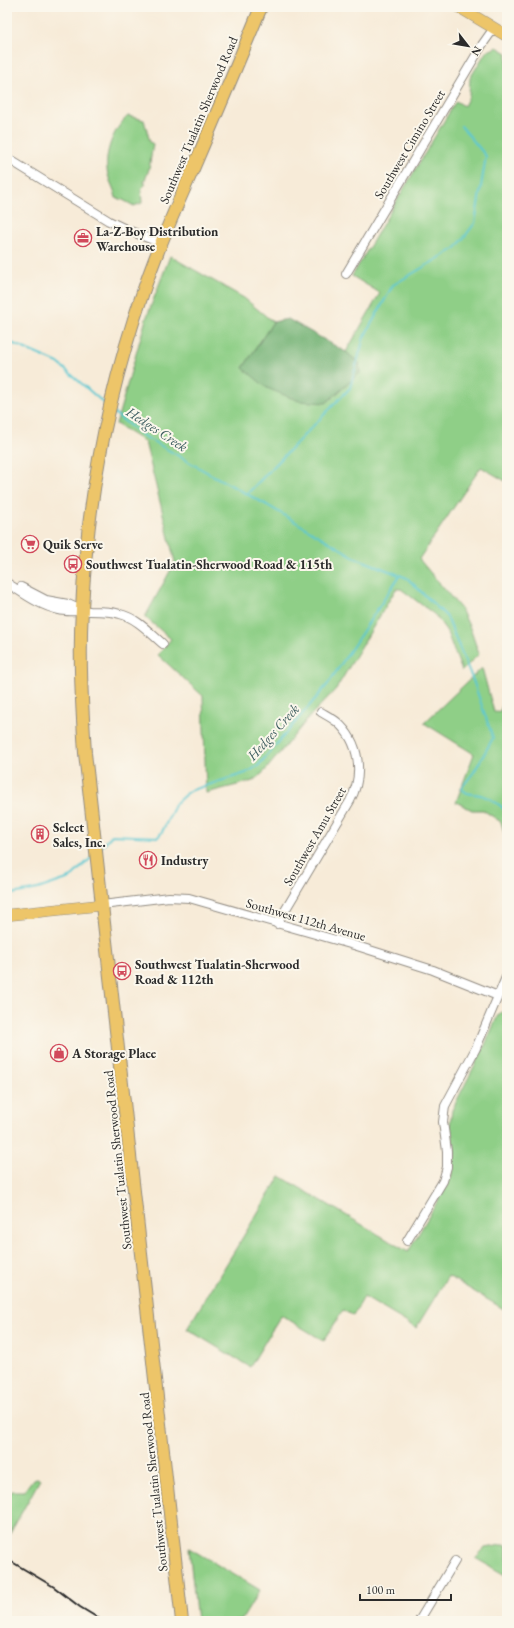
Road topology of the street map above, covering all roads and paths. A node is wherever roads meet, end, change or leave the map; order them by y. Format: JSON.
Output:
{"nodes":[{"id":1,"x":261,"y":7,"type":"edge"},
{"id":2,"x":459,"y":7,"type":"edge"},
{"id":3,"x":494,"y":28,"type":"junction"},
{"id":4,"x":507,"y":36,"type":"edge"},
{"id":5,"x":7,"y":158,"type":"edge"},
{"id":6,"x":161,"y":243,"type":"junction"},
{"id":7,"x":346,"y":274,"type":"dead end"},
{"id":8,"x":7,"y":582,"type":"edge"},
{"id":9,"x":82,"y":610,"type":"junction"},
{"id":10,"x":163,"y":644,"type":"dead end"},
{"id":11,"x":321,"y":712,"type":"dead end"},
{"id":12,"x":102,"y":905,"type":"junction"},
{"id":13,"x":7,"y":915,"type":"edge"},
{"id":14,"x":277,"y":924,"type":"junction"},
{"id":15,"x":507,"y":975,"type":"edge"},
{"id":16,"x":498,"y":996,"type":"junction"},
{"id":17,"x":407,"y":1241,"type":"dead end"},
{"id":18,"x":456,"y":1561,"type":"dead end"},
{"id":19,"x":182,"y":1621,"type":"edge"},
{"id":20,"x":420,"y":1621,"type":"edge"}],
"edges":[{"from":1,"to":6,"type":"highway","name":"Southwest Tualatin Sherwood Road"},
{"from":2,"to":3,"type":"main road"},
{"from":3,"to":4,"type":"main road"},
{"from":3,"to":7,"type":"street","name":"Southwest Cimino Street"},
{"from":5,"to":6,"type":"street"},
{"from":6,"to":9,"type":"highway","name":"Southwest Tualatin Sherwood Road"},
{"from":8,"to":9,"type":"street"},
{"from":9,"to":10,"type":"street"},
{"from":9,"to":12,"type":"highway","name":"Southwest Tualatin Sherwood Road"},
{"from":11,"to":14,"type":"street","name":"Southwest Amu Street"},
{"from":12,"to":13,"type":"main road"},
{"from":12,"to":14,"type":"street","name":"Southwest 112th Avenue"},
{"from":12,"to":19,"type":"highway","name":"Southwest Tualatin Sherwood Road"},
{"from":14,"to":16,"type":"street","name":"Southwest 112th Avenue"},
{"from":15,"to":16,"type":"street"},
{"from":16,"to":17,"type":"street"},
{"from":18,"to":20,"type":"street"}]}
